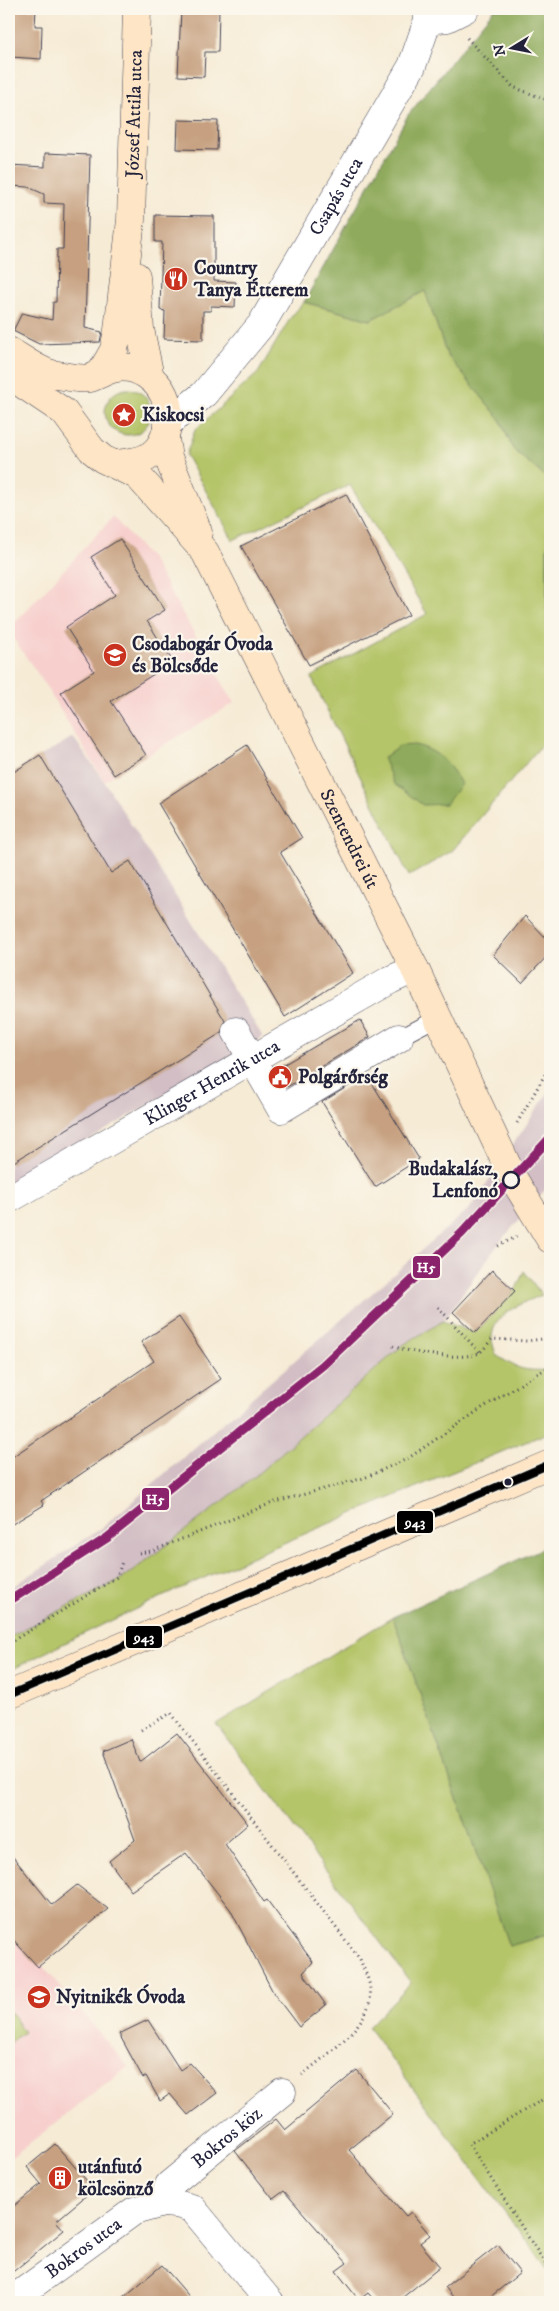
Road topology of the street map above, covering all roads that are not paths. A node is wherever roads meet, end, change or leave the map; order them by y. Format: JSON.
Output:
{"nodes":[{"id":1,"x":137,"y":9,"type":"edge"},
{"id":2,"x":442,"y":14,"type":"edge"},
{"id":3,"x":131,"y":220,"type":"junction"},
{"id":4,"x":9,"y":351,"type":"edge"},
{"id":5,"x":221,"y":372,"type":"junction"},
{"id":6,"x":9,"y":375,"type":"edge"},
{"id":7,"x":96,"y":375,"type":"junction"},
{"id":8,"x":154,"y":381,"type":"junction"},
{"id":9,"x":166,"y":431,"type":"junction"},
{"id":10,"x":79,"y":432,"type":"junction"},
{"id":11,"x":115,"y":464,"type":"junction"},
{"id":12,"x":206,"y":552,"type":"junction"},
{"id":13,"x":415,"y":969,"type":"junction"},
{"id":14,"x":437,"y":1018,"type":"junction"},
{"id":15,"x":236,"y":1031,"type":"dead end"},
{"id":16,"x":399,"y":1038,"type":"joint"},
{"id":17,"x":252,"y":1059,"type":"junction"},
{"id":18,"x":9,"y":1198,"type":"edge"},
{"id":19,"x":550,"y":1239,"type":"edge"},
{"id":20,"x":550,"y":1464,"type":"edge"},
{"id":21,"x":9,"y":1695,"type":"edge"},
{"id":22,"x":282,"y":2092,"type":"road end"},
{"id":23,"x":163,"y":2203,"type":"junction"},
{"id":24,"x":9,"y":2302,"type":"edge"},
{"id":25,"x":270,"y":2302,"type":"edge"}],
"edges":[{"from":1,"to":3,"type":"main road","name":"József Attila utca"},
{"from":2,"to":5,"type":"street","name":"Csapás utca"},
{"from":3,"to":7,"type":"main road"},
{"from":3,"to":8,"type":"main road"},
{"from":4,"to":7,"type":"main road"},
{"from":5,"to":8,"type":"street","name":"Csapás utca"},
{"from":5,"to":9,"type":"street","name":"Csapás utca"},
{"from":6,"to":10,"type":"main road"},
{"from":7,"to":8,"type":"main road"},
{"from":7,"to":10,"type":"main road"},
{"from":8,"to":9,"type":"main road"},
{"from":9,"to":11,"type":"main road"},
{"from":9,"to":12,"type":"main road"},
{"from":10,"to":11,"type":"main road"},
{"from":11,"to":12,"type":"main road","name":"Szentendrei út"},
{"from":12,"to":13,"type":"main road","name":"Szentendrei út"},
{"from":13,"to":14,"type":"main road","name":"Szentendrei út"},
{"from":13,"to":17,"type":"street","name":"Klinger Henrik utca"},
{"from":14,"to":16,"type":"lane"},
{"from":14,"to":19,"type":"main road","name":"Szentendrei út"},
{"from":15,"to":17,"type":"street"},
{"from":16,"to":17,"type":"street"},
{"from":17,"to":18,"type":"street","name":"Klinger Henrik utca"},
{"from":20,"to":21,"type":"main road"},
{"from":22,"to":23,"type":"street","name":"Bokros köz"},
{"from":23,"to":24,"type":"street","name":"Bokros utca"},
{"from":23,"to":25,"type":"street"}]}
